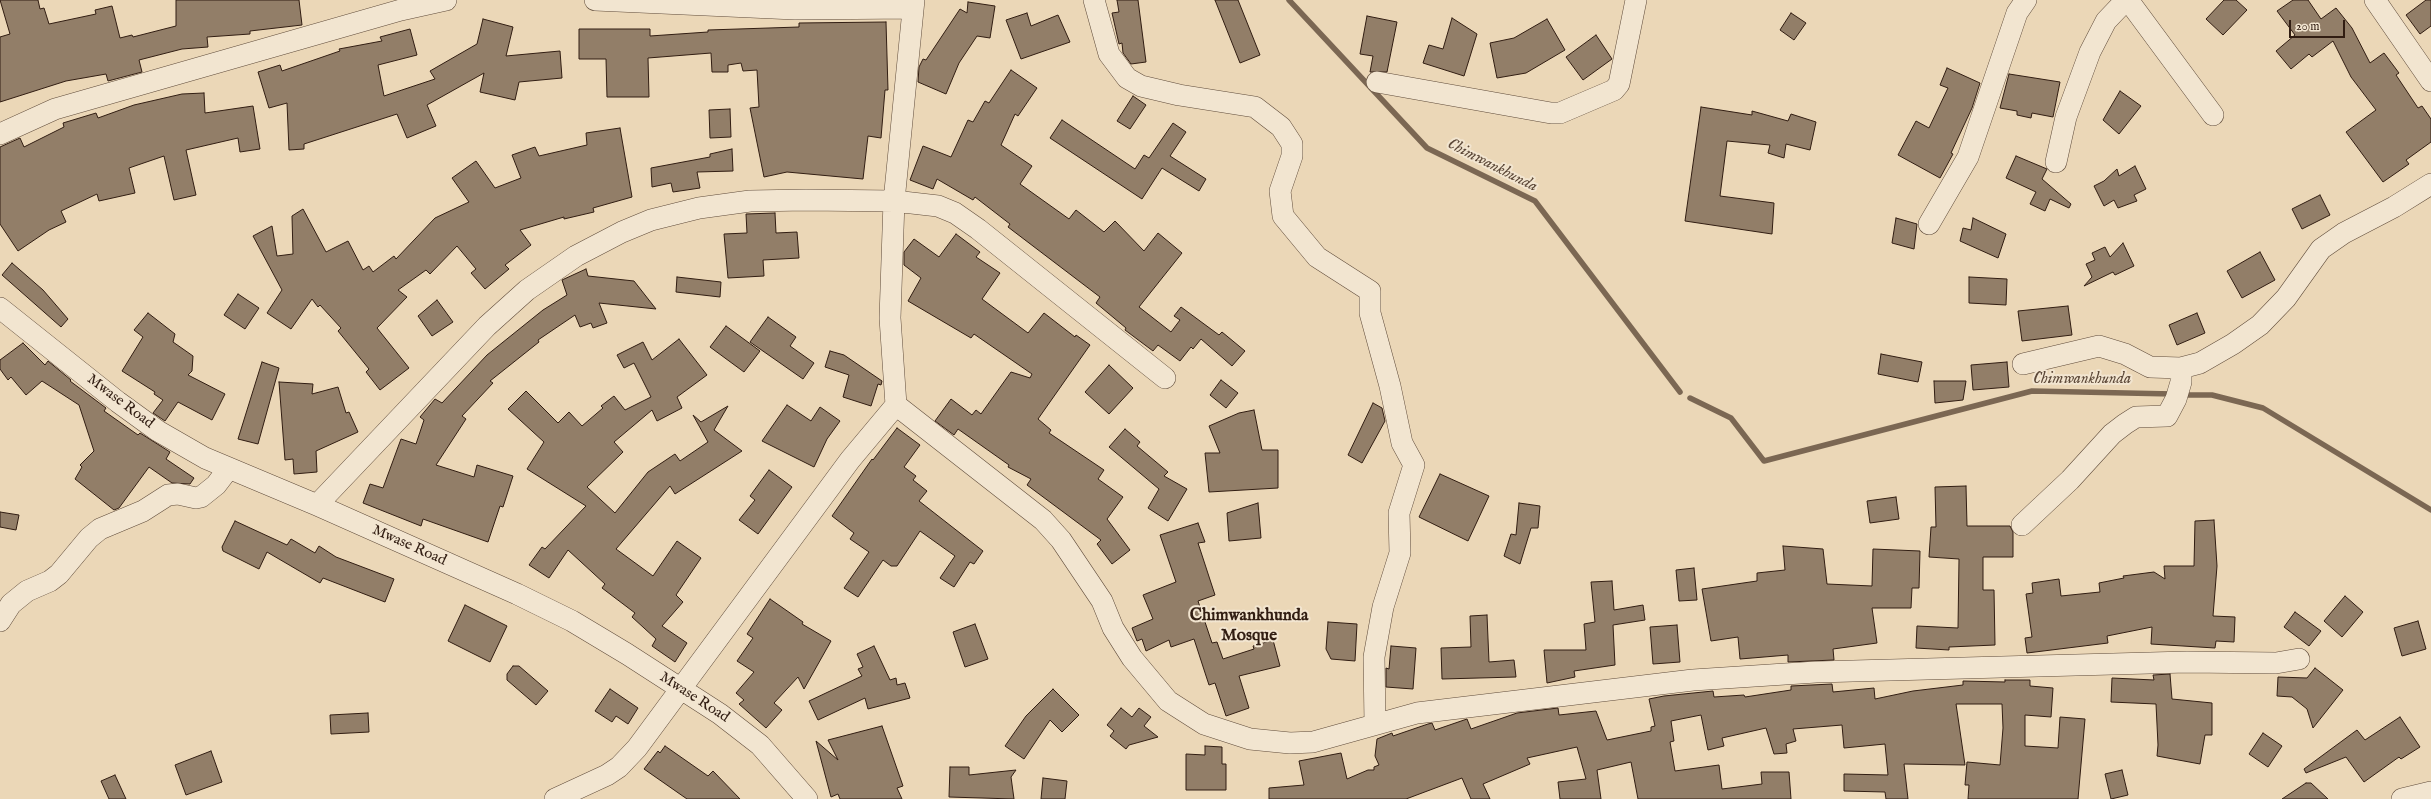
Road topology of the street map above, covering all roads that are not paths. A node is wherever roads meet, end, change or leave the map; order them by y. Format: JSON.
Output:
{"nodes":[{"id":1,"x":446,"y":0,"type":"edge"},
{"id":2,"x":595,"y":0,"type":"edge"},
{"id":3,"x":1094,"y":0,"type":"edge"},
{"id":4,"x":1636,"y":0,"type":"edge"},
{"id":5,"x":2026,"y":0,"type":"edge"},
{"id":6,"x":2127,"y":0,"type":"edge"},
{"id":7,"x":2375,"y":0,"type":"edge"},
{"id":8,"x":914,"y":4,"type":"edge"},
{"id":9,"x":2431,"y":81,"type":"edge"},
{"id":10,"x":1377,"y":82,"type":"dead end"},
{"id":11,"x":2213,"y":115,"type":"dead end"},
{"id":12,"x":0,"y":134,"type":"edge"},
{"id":13,"x":2056,"y":162,"type":"dead end"},
{"id":14,"x":2431,"y":184,"type":"edge"},
{"id":15,"x":894,"y":201,"type":"junction"},
{"id":16,"x":1929,"y":224,"type":"dead end"},
{"id":17,"x":0,"y":308,"type":"edge"},
{"id":18,"x":2023,"y":364,"type":"dead end"},
{"id":19,"x":2181,"y":368,"type":"junction"},
{"id":20,"x":1165,"y":378,"type":"dead end"},
{"id":21,"x":896,"y":405,"type":"junction"},
{"id":22,"x":229,"y":468,"type":"junction"},
{"id":23,"x":317,"y":505,"type":"junction"},
{"id":24,"x":2022,"y":525,"type":"dead end"},
{"id":25,"x":0,"y":621,"type":"edge"},
{"id":26,"x":2299,"y":659,"type":"dead end"},
{"id":27,"x":681,"y":689,"type":"junction"},
{"id":28,"x":1375,"y":724,"type":"junction"},
{"id":29,"x":2431,"y":792,"type":"edge"},
{"id":30,"x":555,"y":799,"type":"edge"},
{"id":31,"x":807,"y":799,"type":"edge"},
{"id":32,"x":2402,"y":799,"type":"edge"}],
"edges":[{"from":1,"to":12,"type":"street"},
{"from":2,"to":8,"type":"street"},
{"from":3,"to":28,"type":"street"},
{"from":4,"to":10,"type":"street"},
{"from":5,"to":16,"type":"street"},
{"from":6,"to":11,"type":"street"},
{"from":6,"to":13,"type":"street"},
{"from":7,"to":9,"type":"street"},
{"from":8,"to":15,"type":"street"},
{"from":14,"to":19,"type":"street"},
{"from":15,"to":20,"type":"street"},
{"from":15,"to":21,"type":"street"},
{"from":15,"to":23,"type":"street"},
{"from":17,"to":22,"type":"street","name":"Mwase Road"},
{"from":18,"to":19,"type":"street"},
{"from":19,"to":24,"type":"street"},
{"from":21,"to":27,"type":"street"},
{"from":21,"to":28,"type":"street"},
{"from":22,"to":23,"type":"street","name":"Mwase Road"},
{"from":22,"to":25,"type":"street"},
{"from":23,"to":27,"type":"street","name":"Mwase Road"},
{"from":26,"to":28,"type":"street"},
{"from":27,"to":30,"type":"street"},
{"from":27,"to":31,"type":"street","name":"Mwase Road"},
{"from":29,"to":32,"type":"street"}]}
